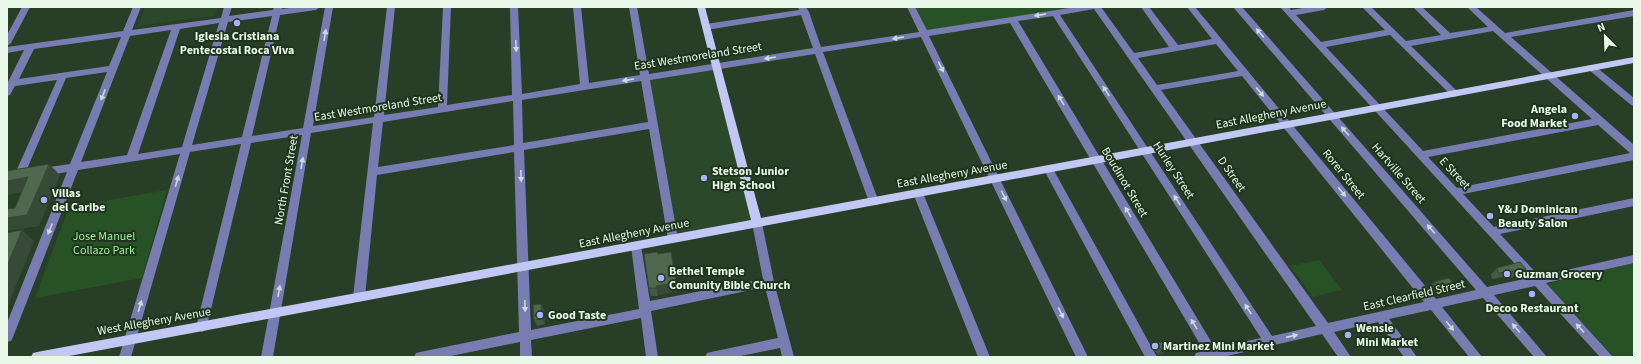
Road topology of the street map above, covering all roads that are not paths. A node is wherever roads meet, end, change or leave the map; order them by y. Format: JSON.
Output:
{"nodes":[{"id":1,"x":26,"y":7,"type":"edge"},
{"id":2,"x":138,"y":7,"type":"edge"},
{"id":3,"x":228,"y":7,"type":"edge"},
{"id":4,"x":316,"y":7,"type":"edge"},
{"id":5,"x":330,"y":7,"type":"edge"},
{"id":6,"x":391,"y":7,"type":"edge"},
{"id":7,"x":446,"y":7,"type":"edge"},
{"id":8,"x":514,"y":7,"type":"edge"},
{"id":9,"x":577,"y":7,"type":"edge"},
{"id":10,"x":633,"y":7,"type":"edge"},
{"id":11,"x":701,"y":7,"type":"edge"},
{"id":12,"x":911,"y":7,"type":"edge"},
{"id":13,"x":1093,"y":7,"type":"edge"},
{"id":14,"x":1097,"y":7,"type":"edge"},
{"id":15,"x":1145,"y":7,"type":"edge"},
{"id":16,"x":1191,"y":7,"type":"edge"},
{"id":17,"x":1237,"y":7,"type":"edge"},
{"id":18,"x":1324,"y":7,"type":"edge"},
{"id":19,"x":1366,"y":7,"type":"edge"},
{"id":20,"x":1417,"y":7,"type":"edge"},
{"id":21,"x":1482,"y":7,"type":"edge"},
{"id":22,"x":1472,"y":8,"type":"edge"},
{"id":23,"x":277,"y":10,"type":"edge"},
{"id":24,"x":803,"y":10,"type":"edge"},
{"id":25,"x":1287,"y":10,"type":"edge"},
{"id":26,"x":1055,"y":13,"type":"junction"},
{"id":27,"x":1634,"y":13,"type":"edge"},
{"id":28,"x":224,"y":19,"type":"junction"},
{"id":29,"x":1013,"y":20,"type":"junction"},
{"id":30,"x":177,"y":26,"type":"junction"},
{"id":31,"x":706,"y":27,"type":"junction"},
{"id":32,"x":1495,"y":28,"type":"junction"},
{"id":33,"x":1392,"y":32,"type":"junction"},
{"id":34,"x":128,"y":33,"type":"junction"},
{"id":35,"x":924,"y":34,"type":"junction"},
{"id":36,"x":1448,"y":36,"type":"junction"},
{"id":37,"x":1504,"y":36,"type":"junction"},
{"id":38,"x":1218,"y":41,"type":"junction"},
{"id":39,"x":7,"y":43,"type":"edge"},
{"id":40,"x":1404,"y":44,"type":"junction"},
{"id":41,"x":1319,"y":45,"type":"junction"},
{"id":42,"x":31,"y":46,"type":"junction"},
{"id":43,"x":1176,"y":48,"type":"junction"},
{"id":44,"x":7,"y":50,"type":"edge"},
{"id":45,"x":818,"y":50,"type":"junction"},
{"id":46,"x":1132,"y":56,"type":"junction"},
{"id":47,"x":1633,"y":61,"type":"edge"},
{"id":48,"x":716,"y":67,"type":"junction"},
{"id":49,"x":114,"y":68,"type":"junction"},
{"id":50,"x":1592,"y":68,"type":"junction"},
{"id":51,"x":1244,"y":73,"type":"junction"},
{"id":52,"x":63,"y":76,"type":"junction"},
{"id":53,"x":1550,"y":76,"type":"junction"},
{"id":54,"x":645,"y":78,"type":"junction"},
{"id":55,"x":12,"y":83,"type":"junction"},
{"id":56,"x":585,"y":87,"type":"junction"},
{"id":57,"x":1155,"y":88,"type":"junction"},
{"id":58,"x":7,"y":93,"type":"edge"},
{"id":59,"x":1455,"y":94,"type":"junction"},
{"id":60,"x":517,"y":98,"type":"junction"},
{"id":61,"x":1634,"y":103,"type":"edge"},
{"id":62,"x":1378,"y":108,"type":"junction"},
{"id":63,"x":442,"y":110,"type":"junction"},
{"id":64,"x":1332,"y":115,"type":"junction"},
{"id":65,"x":378,"y":120,"type":"junction"},
{"id":66,"x":1599,"y":120,"type":"junction"},
{"id":67,"x":1287,"y":124,"type":"junction"},
{"id":68,"x":652,"y":125,"type":"junction"},
{"id":69,"x":308,"y":131,"type":"junction"},
{"id":70,"x":247,"y":140,"type":"junction"},
{"id":71,"x":1194,"y":142,"type":"junction"},
{"id":72,"x":520,"y":147,"type":"junction"},
{"id":73,"x":186,"y":150,"type":"junction"},
{"id":74,"x":1146,"y":151,"type":"junction"},
{"id":75,"x":1634,"y":151,"type":"edge"},
{"id":76,"x":1421,"y":155,"type":"junction"},
{"id":77,"x":1634,"y":156,"type":"edge"},
{"id":78,"x":131,"y":159,"type":"junction"},
{"id":79,"x":1096,"y":160,"type":"junction"},
{"id":80,"x":75,"y":167,"type":"junction"},
{"id":81,"x":1049,"y":170,"type":"junction"},
{"id":82,"x":373,"y":172,"type":"junction"},
{"id":83,"x":19,"y":176,"type":"junction"},
{"id":84,"x":7,"y":178,"type":"edge"},
{"id":85,"x":996,"y":179,"type":"junction"},
{"id":86,"x":1455,"y":192,"type":"junction"},
{"id":87,"x":918,"y":194,"type":"junction"},
{"id":88,"x":874,"y":202,"type":"junction"},
{"id":89,"x":1634,"y":202,"type":"edge"},
{"id":90,"x":757,"y":223,"type":"junction"},
{"id":91,"x":1492,"y":232,"type":"junction"},
{"id":92,"x":673,"y":239,"type":"junction"},
{"id":93,"x":636,"y":246,"type":"junction"},
{"id":94,"x":1634,"y":259,"type":"edge"},
{"id":95,"x":524,"y":267,"type":"junction"},
{"id":96,"x":1536,"y":280,"type":"junction"},
{"id":97,"x":769,"y":282,"type":"junction"},
{"id":98,"x":1485,"y":292,"type":"junction"},
{"id":99,"x":359,"y":297,"type":"junction"},
{"id":100,"x":1433,"y":304,"type":"junction"},
{"id":101,"x":646,"y":310,"type":"junction"},
{"id":102,"x":275,"y":313,"type":"junction"},
{"id":103,"x":1380,"y":316,"type":"junction"},
{"id":104,"x":202,"y":327,"type":"junction"},
{"id":105,"x":1325,"y":328,"type":"junction"},
{"id":106,"x":525,"y":336,"type":"junction"},
{"id":107,"x":7,"y":337,"type":"edge"},
{"id":108,"x":130,"y":340,"type":"junction"},
{"id":109,"x":784,"y":342,"type":"junction"},
{"id":110,"x":1270,"y":342,"type":"junction"},
{"id":111,"x":1214,"y":356,"type":"edge"},
{"id":112,"x":37,"y":357,"type":"edge"},
{"id":113,"x":125,"y":357,"type":"edge"},
{"id":114,"x":267,"y":357,"type":"edge"},
{"id":115,"x":420,"y":357,"type":"edge"},
{"id":116,"x":526,"y":357,"type":"edge"},
{"id":117,"x":652,"y":357,"type":"edge"},
{"id":118,"x":711,"y":357,"type":"edge"},
{"id":119,"x":788,"y":357,"type":"edge"},
{"id":120,"x":984,"y":357,"type":"edge"},
{"id":121,"x":1082,"y":357,"type":"edge"},
{"id":122,"x":1151,"y":357,"type":"edge"},
{"id":123,"x":1200,"y":357,"type":"edge"},
{"id":124,"x":1345,"y":357,"type":"edge"},
{"id":125,"x":1411,"y":357,"type":"edge"},
{"id":126,"x":1476,"y":357,"type":"edge"},
{"id":127,"x":1541,"y":357,"type":"edge"},
{"id":128,"x":1607,"y":357,"type":"edge"}],
"edges":[{"from":1,"to":39,"type":"street"},
{"from":2,"to":34,"type":"street"},
{"from":3,"to":28,"type":"street"},
{"from":4,"to":23,"type":"street"},
{"from":69,"to":5,"type":"street","name":"North Front Street","one_way":true},
{"from":6,"to":65,"type":"street"},
{"from":7,"to":63,"type":"street"},
{"from":8,"to":60,"type":"street","one_way":true},
{"from":9,"to":56,"type":"street"},
{"from":10,"to":54,"type":"street"},
{"from":11,"to":31,"type":"main road"},
{"from":12,"to":35,"type":"street"},
{"from":13,"to":26,"type":"street","name":"East Westmoreland Street"},
{"from":14,"to":46,"type":"street","name":"D Street"},
{"from":15,"to":43,"type":"street"},
{"from":16,"to":38,"type":"street","name":"Rorer Street"},
{"from":64,"to":17,"type":"street","name":"Hartville Street","one_way":true},
{"from":18,"to":25,"type":"street"},
{"from":19,"to":33,"type":"street"},
{"from":20,"to":36,"type":"street"},
{"from":21,"to":22,"type":"street"},
{"from":22,"to":32,"type":"street"},
{"from":23,"to":28,"type":"street"},
{"from":23,"to":70,"type":"street"},
{"from":24,"to":31,"type":"street"},
{"from":24,"to":45,"type":"street"},
{"from":25,"to":41,"type":"street","name":"E Street"},
{"from":26,"to":29,"type":"street","name":"East Westmoreland Street","one_way":true},
{"from":74,"to":26,"type":"street","name":"Hurley Street","one_way":true},
{"from":27,"to":37,"type":"street"},
{"from":28,"to":30,"type":"street"},
{"from":28,"to":73,"type":"street"},
{"from":29,"to":35,"type":"street","name":"East Westmoreland Street"},
{"from":79,"to":29,"type":"street","name":"Boudinot Street","one_way":true},
{"from":30,"to":34,"type":"street"},
{"from":30,"to":78,"type":"street"},
{"from":31,"to":48,"type":"main road"},
{"from":32,"to":36,"type":"street"},
{"from":32,"to":37,"type":"street"},
{"from":33,"to":40,"type":"street"},
{"from":33,"to":41,"type":"street"},
{"from":34,"to":42,"type":"street"},
{"from":34,"to":49,"type":"street"},
{"from":35,"to":45,"type":"street","name":"East Westmoreland Street","one_way":true},
{"from":35,"to":85,"type":"street","one_way":true},
{"from":36,"to":40,"type":"street"},
{"from":37,"to":53,"type":"street"},
{"from":38,"to":43,"type":"street"},
{"from":38,"to":51,"type":"street","name":"Rorer Street"},
{"from":40,"to":59,"type":"street"},
{"from":41,"to":62,"type":"street","name":"E Street"},
{"from":42,"to":44,"type":"street"},
{"from":42,"to":55,"type":"street"},
{"from":43,"to":46,"type":"street"},
{"from":45,"to":48,"type":"street","name":"East Westmoreland Street","one_way":true},
{"from":45,"to":88,"type":"street"},
{"from":46,"to":57,"type":"street","name":"D Street"},
{"from":47,"to":50,"type":"main road","name":"East Allegheny Avenue"},
{"from":48,"to":54,"type":"street","name":"East Westmoreland Street"},
{"from":48,"to":90,"type":"main road"},
{"from":49,"to":52,"type":"street"},
{"from":49,"to":80,"type":"street","one_way":true},
{"from":50,"to":53,"type":"main road","name":"East Allegheny Avenue"},
{"from":50,"to":61,"type":"street"},
{"from":51,"to":57,"type":"street"},
{"from":51,"to":67,"type":"street","name":"Rorer Street","one_way":true},
{"from":52,"to":55,"type":"street"},
{"from":52,"to":83,"type":"street"},
{"from":53,"to":59,"type":"main road","name":"East Allegheny Avenue"},
{"from":53,"to":66,"type":"street"},
{"from":54,"to":56,"type":"street","name":"East Westmoreland Street","one_way":true},
{"from":54,"to":68,"type":"street"},
{"from":55,"to":58,"type":"street"},
{"from":56,"to":60,"type":"street","name":"East Westmoreland Street"},
{"from":57,"to":71,"type":"street","name":"D Street"},
{"from":59,"to":62,"type":"main road","name":"East Allegheny Avenue"},
{"from":60,"to":63,"type":"street","name":"East Westmoreland Street"},
{"from":60,"to":72,"type":"street"},
{"from":62,"to":64,"type":"main road","name":"East Allegheny Avenue"},
{"from":62,"to":76,"type":"street","name":"E Street"},
{"from":63,"to":65,"type":"street","name":"East Westmoreland Street"},
{"from":64,"to":67,"type":"main road","name":"East Allegheny Avenue"},
{"from":98,"to":64,"type":"street","name":"Hartville Street","one_way":true},
{"from":65,"to":69,"type":"street","name":"East Westmoreland Street"},
{"from":65,"to":82,"type":"street"},
{"from":66,"to":75,"type":"street"},
{"from":66,"to":76,"type":"street"},
{"from":67,"to":71,"type":"main road","name":"East Allegheny Avenue"},
{"from":67,"to":100,"type":"street","name":"Rorer Street","one_way":true},
{"from":68,"to":72,"type":"street"},
{"from":68,"to":92,"type":"street"},
{"from":69,"to":70,"type":"street","name":"East Westmoreland Street"},
{"from":102,"to":69,"type":"street","name":"North Front Street","one_way":true},
{"from":70,"to":73,"type":"street","name":"East Westmoreland Street"},
{"from":70,"to":104,"type":"street"},
{"from":71,"to":74,"type":"main road","name":"East Allegheny Avenue"},
{"from":71,"to":105,"type":"street","name":"D Street"},
{"from":72,"to":82,"type":"street"},
{"from":72,"to":95,"type":"street","one_way":true},
{"from":73,"to":78,"type":"street","name":"East Westmoreland Street"},
{"from":108,"to":73,"type":"street","one_way":true},
{"from":74,"to":79,"type":"main road","name":"East Allegheny Avenue"},
{"from":110,"to":74,"type":"street","name":"Hurley Street","one_way":true},
{"from":76,"to":86,"type":"street","name":"E Street"},
{"from":77,"to":86,"type":"street"},
{"from":78,"to":80,"type":"street","name":"East Westmoreland Street"},
{"from":79,"to":81,"type":"main road","name":"East Allegheny Avenue"},
{"from":111,"to":79,"type":"street","name":"Boudinot Street","one_way":true},
{"from":80,"to":83,"type":"street","name":"East Westmoreland Street"},
{"from":80,"to":107,"type":"street","one_way":true},
{"from":81,"to":85,"type":"main road","name":"East Allegheny Avenue"},
{"from":81,"to":122,"type":"street"},
{"from":82,"to":99,"type":"street"},
{"from":83,"to":84,"type":"street","name":"East Westmoreland Street"},
{"from":85,"to":87,"type":"main road","name":"East Allegheny Avenue"},
{"from":85,"to":121,"type":"street","one_way":true},
{"from":86,"to":91,"type":"street","name":"E Street"},
{"from":87,"to":88,"type":"main road","name":"East Allegheny Avenue"},
{"from":87,"to":120,"type":"street"},
{"from":88,"to":90,"type":"main road","name":"East Allegheny Avenue"},
{"from":89,"to":91,"type":"street"},
{"from":90,"to":92,"type":"main road","name":"East Allegheny Avenue"},
{"from":90,"to":97,"type":"street"},
{"from":91,"to":96,"type":"street","name":"E Street"},
{"from":92,"to":93,"type":"main road","name":"East Allegheny Avenue"},
{"from":93,"to":95,"type":"main road","name":"East Allegheny Avenue"},
{"from":93,"to":101,"type":"street"},
{"from":94,"to":96,"type":"street","name":"East Clearfield Street"},
{"from":95,"to":99,"type":"main road","name":"East Allegheny Avenue"},
{"from":95,"to":106,"type":"street","one_way":true},
{"from":96,"to":98,"type":"street","name":"East Clearfield Street"},
{"from":128,"to":96,"type":"street","name":"E Street","one_way":true},
{"from":97,"to":101,"type":"street"},
{"from":97,"to":109,"type":"street"},
{"from":98,"to":100,"type":"street","name":"East Clearfield Street"},
{"from":127,"to":98,"type":"street","name":"Hartville Street","one_way":true},
{"from":99,"to":102,"type":"main road","name":"East Allegheny Avenue"},
{"from":100,"to":103,"type":"street","name":"East Clearfield Street"},
{"from":100,"to":126,"type":"street","name":"Rorer Street","one_way":true},
{"from":101,"to":106,"type":"street"},
{"from":101,"to":117,"type":"street"},
{"from":102,"to":104,"type":"main road","name":"West Allegheny Avenue"},
{"from":102,"to":114,"type":"street","name":"North Front Street"},
{"from":103,"to":105,"type":"street","name":"East Clearfield Street"},
{"from":103,"to":125,"type":"street"},
{"from":104,"to":108,"type":"main road","name":"West Allegheny Avenue"},
{"from":110,"to":105,"type":"street","name":"East Clearfield Street","one_way":true},
{"from":105,"to":124,"type":"street","name":"D Street"},
{"from":106,"to":115,"type":"street"},
{"from":106,"to":116,"type":"street"},
{"from":108,"to":112,"type":"main road","name":"West Allegheny Avenue"},
{"from":108,"to":113,"type":"street"},
{"from":109,"to":118,"type":"street"},
{"from":109,"to":119,"type":"street"},
{"from":110,"to":111,"type":"street","name":"East Clearfield Street"},
{"from":111,"to":123,"type":"street","name":"East Clearfield Street"}]}
